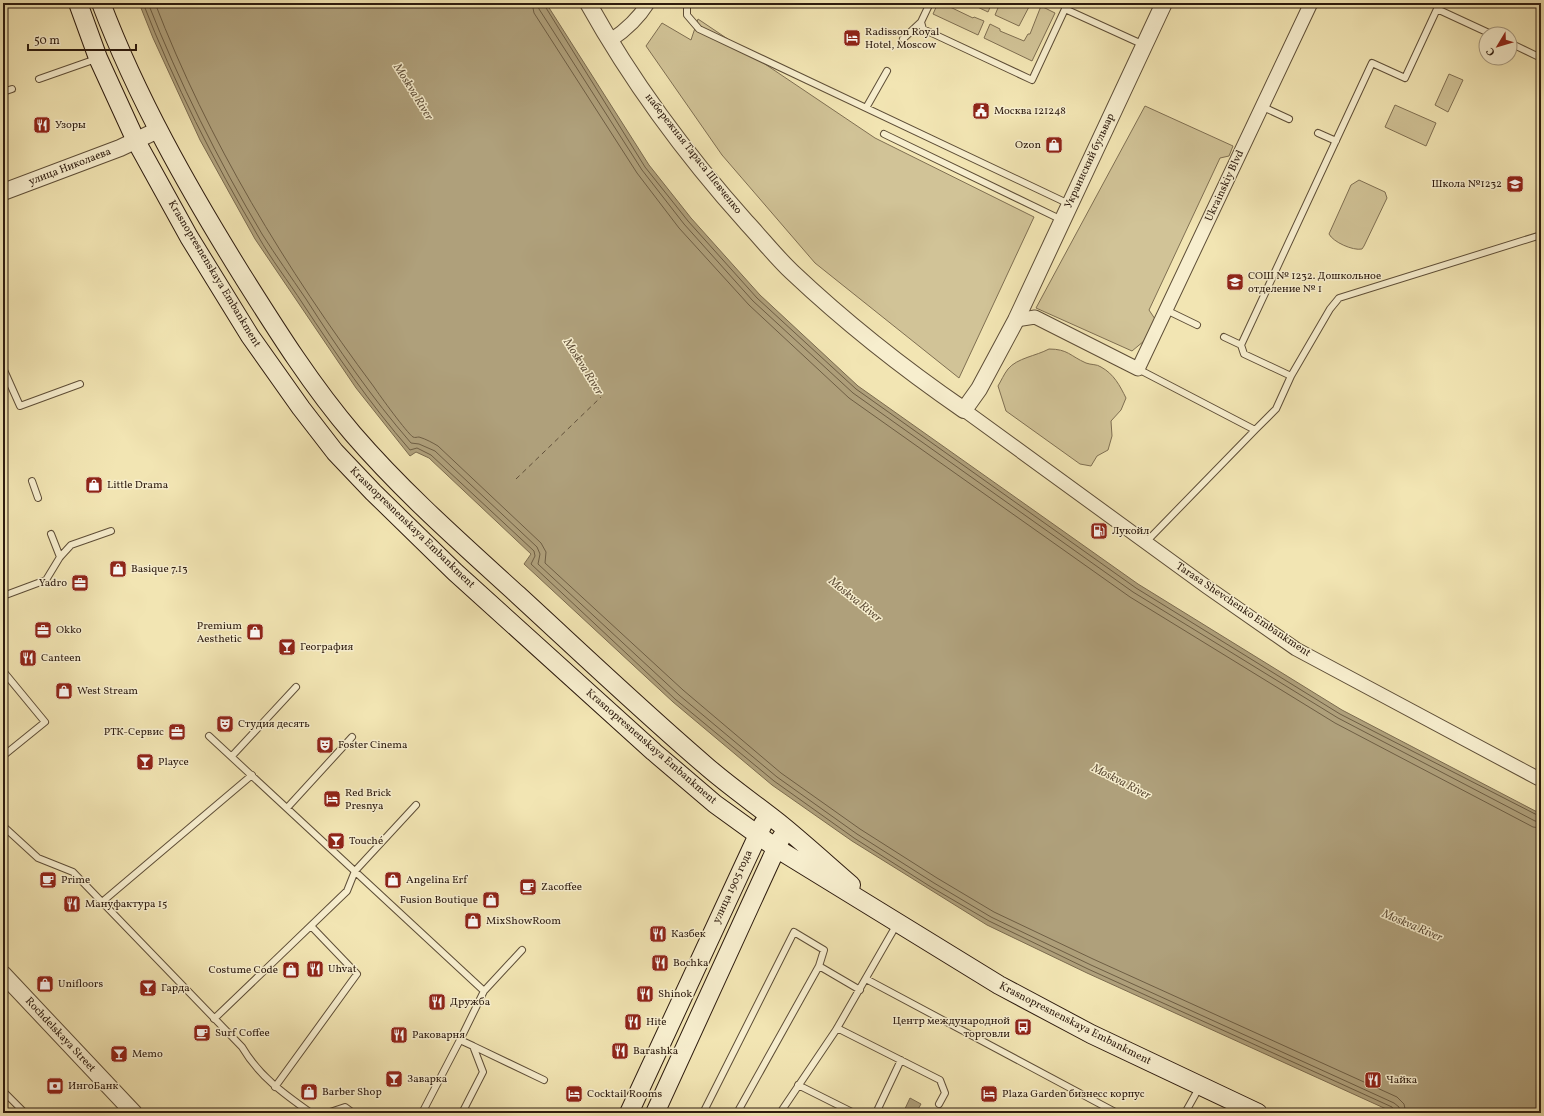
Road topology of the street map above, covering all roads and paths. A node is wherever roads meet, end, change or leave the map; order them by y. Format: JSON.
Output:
{"nodes":[{"id":1,"x":78,"y":3,"type":"edge"},
{"id":2,"x":101,"y":3,"type":"edge"},
{"id":3,"x":588,"y":3,"type":"edge"},
{"id":4,"x":648,"y":3,"type":"edge"},
{"id":5,"x":687,"y":3,"type":"edge"},
{"id":6,"x":930,"y":3,"type":"edge"},
{"id":7,"x":1164,"y":3,"type":"edge"},
{"id":8,"x":1312,"y":3,"type":"edge"},
{"id":9,"x":1066,"y":6,"type":"edge"},
{"id":10,"x":921,"y":22,"type":"junction"},
{"id":11,"x":1478,"y":28,"type":"edge"},
{"id":12,"x":903,"y":39,"type":"dead end"},
{"id":13,"x":610,"y":40,"type":"junction"},
{"id":14,"x":1144,"y":45,"type":"junction"},
{"id":15,"x":1518,"y":47,"type":"edge"},
{"id":16,"x":98,"y":58,"type":"junction"},
{"id":17,"x":1541,"y":58,"type":"edge"},
{"id":18,"x":887,"y":71,"type":"dead end"},
{"id":19,"x":39,"y":79,"type":"dead end"},
{"id":20,"x":12,"y":89,"type":"dead end"},
{"id":21,"x":3,"y":92,"type":"edge"},
{"id":22,"x":1263,"y":107,"type":"junction"},
{"id":23,"x":866,"y":108,"type":"junction"},
{"id":24,"x":1289,"y":119,"type":"dead end"},
{"id":25,"x":158,"y":130,"type":"junction"},
{"id":26,"x":1318,"y":132,"type":"dead end"},
{"id":27,"x":884,"y":134,"type":"dead end"},
{"id":28,"x":136,"y":141,"type":"junction"},
{"id":29,"x":1336,"y":141,"type":"junction"},
{"id":30,"x":3,"y":192,"type":"edge"},
{"id":31,"x":1069,"y":204,"type":"junction"},
{"id":32,"x":1062,"y":220,"type":"junction"},
{"id":33,"x":1541,"y":235,"type":"edge"},
{"id":34,"x":1166,"y":310,"type":"junction"},
{"id":35,"x":1016,"y":320,"type":"junction"},
{"id":36,"x":1197,"y":325,"type":"dead end"},
{"id":37,"x":1224,"y":337,"type":"dead end"},
{"id":38,"x":1241,"y":345,"type":"junction"},
{"id":39,"x":3,"y":368,"type":"edge"},
{"id":40,"x":1138,"y":369,"type":"junction"},
{"id":41,"x":1291,"y":376,"type":"junction"},
{"id":42,"x":80,"y":384,"type":"dead end"},
{"id":43,"x":964,"y":410,"type":"junction"},
{"id":44,"x":1255,"y":430,"type":"junction"},
{"id":45,"x":32,"y":481,"type":"dead end"},
{"id":46,"x":38,"y":498,"type":"dead end"},
{"id":47,"x":111,"y":531,"type":"dead end"},
{"id":48,"x":51,"y":534,"type":"dead end"},
{"id":49,"x":1146,"y":542,"type":"junction"},
{"id":50,"x":60,"y":557,"type":"junction"},
{"id":51,"x":3,"y":596,"type":"edge"},
{"id":52,"x":3,"y":671,"type":"edge"},
{"id":53,"x":296,"y":687,"type":"dead end"},
{"id":54,"x":209,"y":736,"type":"dead end"},
{"id":55,"x":352,"y":737,"type":"dead end"},
{"id":56,"x":3,"y":756,"type":"edge"},
{"id":57,"x":232,"y":756,"type":"junction"},
{"id":58,"x":252,"y":775,"type":"junction"},
{"id":59,"x":1541,"y":780,"type":"edge"},
{"id":60,"x":416,"y":805,"type":"dead end"},
{"id":61,"x":287,"y":808,"type":"junction"},
{"id":62,"x":768,"y":815,"type":"junction"},
{"id":63,"x":3,"y":826,"type":"edge"},
{"id":64,"x":786,"y":829,"type":"junction"},
{"id":65,"x":758,"y":835,"type":"junction"},
{"id":66,"x":776,"y":848,"type":"junction"},
{"id":67,"x":355,"y":871,"type":"junction"},
{"id":68,"x":102,"y":902,"type":"junction"},
{"id":69,"x":897,"y":924,"type":"junction"},
{"id":70,"x":311,"y":926,"type":"junction"},
{"id":71,"x":522,"y":950,"type":"dead end"},
{"id":72,"x":819,"y":966,"type":"junction"},
{"id":73,"x":866,"y":979,"type":"junction"},
{"id":74,"x":6,"y":981,"type":"edge"},
{"id":75,"x":860,"y":990,"type":"junction"},
{"id":76,"x":484,"y":991,"type":"junction"},
{"id":77,"x":214,"y":1019,"type":"junction"},
{"id":78,"x":837,"y":1028,"type":"junction"},
{"id":79,"x":460,"y":1040,"type":"junction"},
{"id":80,"x":473,"y":1046,"type":"junction"},
{"id":81,"x":901,"y":1060,"type":"junction"},
{"id":82,"x":544,"y":1080,"type":"dead end"},
{"id":83,"x":798,"y":1085,"type":"junction"},
{"id":84,"x":1200,"y":1086,"type":"junction"},
{"id":85,"x":275,"y":1087,"type":"junction"},
{"id":86,"x":3,"y":1091,"type":"edge"},
{"id":87,"x":939,"y":1104,"type":"dead end"},
{"id":88,"x":25,"y":1113,"type":"edge"},
{"id":89,"x":134,"y":1113,"type":"edge"},
{"id":90,"x":311,"y":1113,"type":"edge"},
{"id":91,"x":328,"y":1113,"type":"edge"},
{"id":92,"x":353,"y":1113,"type":"edge"},
{"id":93,"x":422,"y":1113,"type":"edge"},
{"id":94,"x":462,"y":1113,"type":"edge"},
{"id":95,"x":628,"y":1113,"type":"edge"},
{"id":96,"x":654,"y":1113,"type":"edge"},
{"id":97,"x":704,"y":1113,"type":"edge"},
{"id":98,"x":736,"y":1113,"type":"edge"},
{"id":99,"x":780,"y":1113,"type":"edge"},
{"id":100,"x":854,"y":1113,"type":"edge"},
{"id":101,"x":876,"y":1113,"type":"edge"},
{"id":102,"x":1117,"y":1113,"type":"edge"},
{"id":103,"x":1185,"y":1113,"type":"edge"},
{"id":104,"x":1258,"y":1113,"type":"edge"}],
"edges":[{"from":1,"to":16,"type":"main road","name":"Krasnopresnenskaya Embankment"},
{"from":2,"to":25,"type":"main road","name":"Krasnopresnenskaya Embankment"},
{"from":3,"to":13,"type":"street","name":"набережная Тараса Шевченко"},
{"from":4,"to":13,"type":"street"},
{"from":5,"to":23,"type":"lane"},
{"from":6,"to":10,"type":"lane"},
{"from":7,"to":14,"type":"street","name":"Украинский бульвар"},
{"from":8,"to":22,"type":"street","name":"Ukrainskiy Blvd"},
{"from":9,"to":10,"type":"lane"},
{"from":9,"to":14,"type":"lane"},
{"from":10,"to":12,"type":"lane"},
{"from":11,"to":29,"type":"lane"},
{"from":13,"to":43,"type":"street","name":"набережная Тараса Шевченко"},
{"from":14,"to":31,"type":"street","name":"Украинский бульвар"},
{"from":15,"to":17,"type":"lane"},
{"from":16,"to":19,"type":"lane"},
{"from":16,"to":28,"type":"main road","name":"Krasnopresnenskaya Embankment"},
{"from":18,"to":23,"type":"lane"},
{"from":20,"to":21,"type":"lane"},
{"from":22,"to":24,"type":"lane"},
{"from":22,"to":34,"type":"street","name":"Ukrainskiy Blvd"},
{"from":23,"to":31,"type":"lane"},
{"from":25,"to":28,"type":"street","name":"улица Николаева"},
{"from":25,"to":62,"type":"main road","name":"Krasnopresnenskaya Embankment"},
{"from":26,"to":29,"type":"lane"},
{"from":27,"to":32,"type":"lane"},
{"from":28,"to":30,"type":"street","name":"улица Николаева"},
{"from":28,"to":65,"type":"main road","name":"Krasnopresnenskaya Embankment"},
{"from":29,"to":38,"type":"lane"},
{"from":31,"to":32,"type":"street","name":"Украинский бульвар"},
{"from":32,"to":35,"type":"street","name":"Украинский бульвар"},
{"from":33,"to":41,"type":"lane"},
{"from":34,"to":36,"type":"lane"},
{"from":34,"to":40,"type":"street","name":"Ukrainskiy Blvd"},
{"from":35,"to":40,"type":"street"},
{"from":35,"to":43,"type":"street","name":"Украинский бульвар"},
{"from":37,"to":38,"type":"lane"},
{"from":38,"to":41,"type":"lane"},
{"from":39,"to":42,"type":"lane"},
{"from":40,"to":44,"type":"lane"},
{"from":41,"to":44,"type":"lane"},
{"from":43,"to":49,"type":"street","name":"Tarasa Shevchenko Embankment"},
{"from":44,"to":49,"type":"lane"},
{"from":45,"to":46,"type":"lane"},
{"from":47,"to":50,"type":"lane"},
{"from":48,"to":50,"type":"lane"},
{"from":49,"to":59,"type":"street","name":"Tarasa Shevchenko Embankment"},
{"from":50,"to":51,"type":"lane"},
{"from":52,"to":56,"type":"lane"},
{"from":53,"to":57,"type":"lane"},
{"from":54,"to":57,"type":"lane"},
{"from":55,"to":61,"type":"lane"},
{"from":57,"to":58,"type":"lane"},
{"from":58,"to":61,"type":"lane"},
{"from":58,"to":68,"type":"lane"},
{"from":60,"to":67,"type":"lane"},
{"from":61,"to":67,"type":"lane"},
{"from":62,"to":64,"type":"main road","name":"Krasnopresnenskaya Embankment"},
{"from":62,"to":65,"type":"main road","name":"улица 1905 года"},
{"from":63,"to":68,"type":"lane"},
{"from":64,"to":66,"type":"main road","name":"улица 1905 года"},
{"from":64,"to":69,"type":"main road","name":"Krasnopresnenskaya Embankment"},
{"from":65,"to":66,"type":"main road","name":"Krasnopresnenskaya Embankment"},
{"from":65,"to":95,"type":"main road","name":"улица 1905 года"},
{"from":66,"to":69,"type":"main road","name":"Krasnopresnenskaya Embankment"},
{"from":66,"to":96,"type":"main road","name":"улица 1905 года"},
{"from":67,"to":70,"type":"lane"},
{"from":67,"to":76,"type":"lane"},
{"from":68,"to":77,"type":"lane"},
{"from":69,"to":73,"type":"lane"},
{"from":69,"to":84,"type":"main road","name":"Krasnopresnenskaya Embankment"},
{"from":70,"to":77,"type":"lane"},
{"from":70,"to":85,"type":"lane"},
{"from":71,"to":76,"type":"lane"},
{"from":72,"to":75,"type":"lane"},
{"from":72,"to":97,"type":"lane"},
{"from":72,"to":98,"type":"lane"},
{"from":73,"to":75,"type":"lane"},
{"from":73,"to":102,"type":"lane"},
{"from":74,"to":89,"type":"street","name":"Rochdelskaya Street"},
{"from":75,"to":78,"type":"lane"},
{"from":76,"to":79,"type":"lane"},
{"from":77,"to":85,"type":"lane"},
{"from":78,"to":81,"type":"lane"},
{"from":78,"to":83,"type":"lane"},
{"from":79,"to":80,"type":"lane"},
{"from":79,"to":93,"type":"lane"},
{"from":80,"to":82,"type":"lane"},
{"from":80,"to":94,"type":"lane"},
{"from":81,"to":87,"type":"lane"},
{"from":81,"to":101,"type":"lane"},
{"from":83,"to":99,"type":"lane"},
{"from":83,"to":100,"type":"lane"},
{"from":84,"to":103,"type":"lane"},
{"from":84,"to":104,"type":"main road","name":"Krasnopresnenskaya Embankment"},
{"from":85,"to":90,"type":"lane"},
{"from":86,"to":88,"type":"lane"},
{"from":91,"to":92,"type":"lane"}]}
